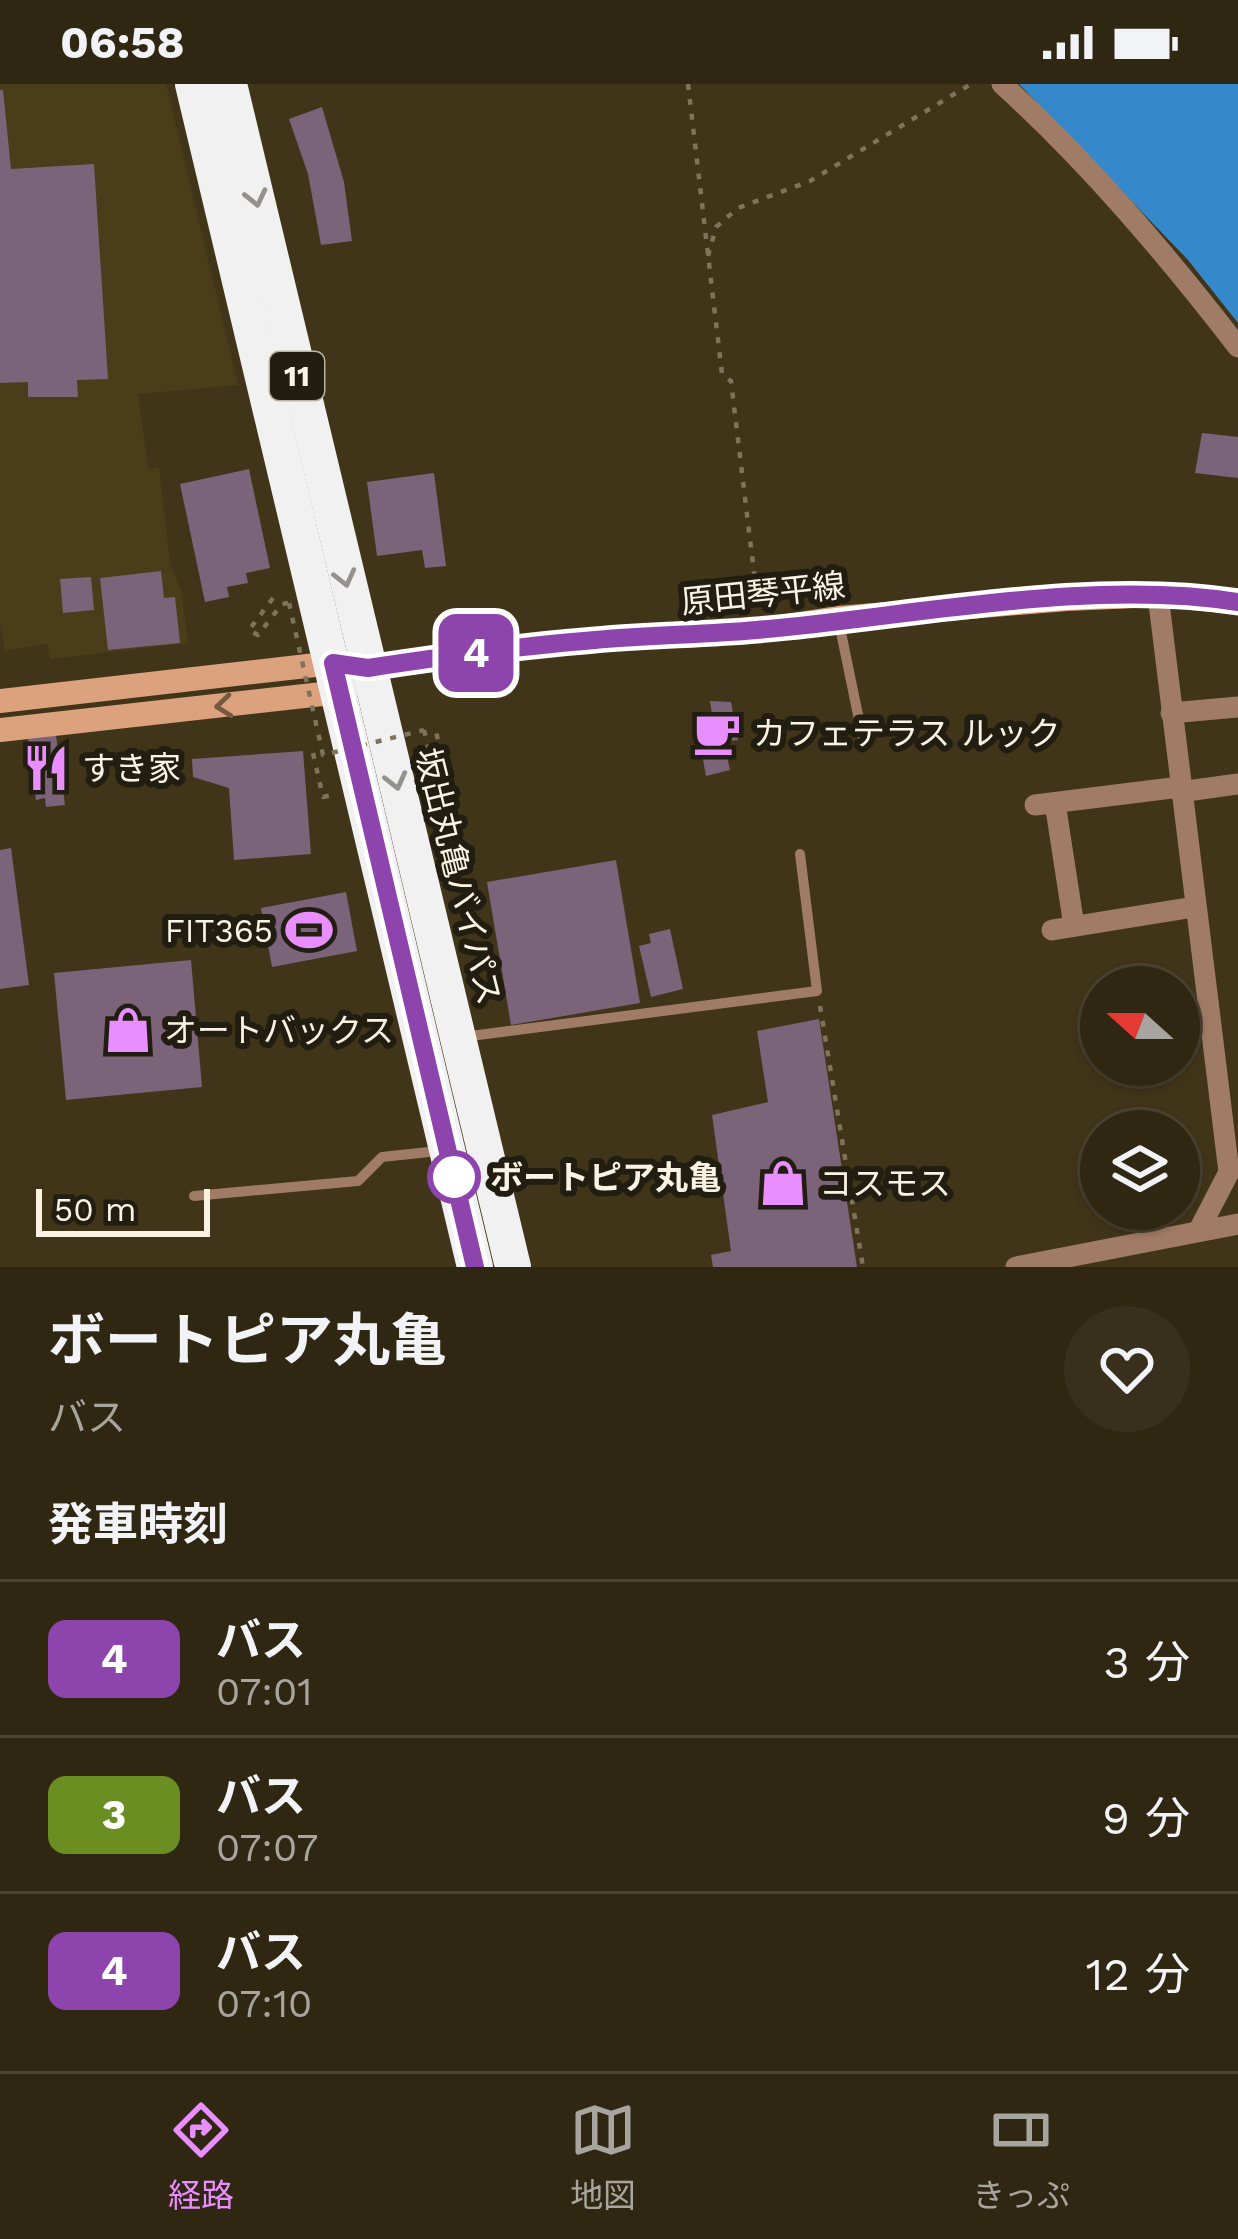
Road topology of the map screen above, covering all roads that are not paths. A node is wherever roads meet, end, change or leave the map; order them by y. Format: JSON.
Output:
{"nodes":[{"id":1,"x":193,"y":84,"type":"edge"},
{"id":2,"x":229,"y":84,"type":"edge"},
{"id":3,"x":1002,"y":84,"type":"edge"},
{"id":4,"x":1238,"y":347,"type":"edge"},
{"id":5,"x":1157,"y":596,"type":"junction"},
{"id":6,"x":1238,"y":602,"type":"edge"},
{"id":7,"x":838,"y":618,"type":"junction"},
{"id":8,"x":347,"y":674,"type":"junction"},
{"id":9,"x":0,"y":701,"type":"edge"},
{"id":10,"x":1238,"y":707,"type":"edge"},
{"id":11,"x":1171,"y":713,"type":"junction"},
{"id":12,"x":0,"y":730,"type":"edge"},
{"id":13,"x":862,"y":739,"type":"dead end"},
{"id":14,"x":1238,"y":784,"type":"edge"},
{"id":15,"x":1180,"y":789,"type":"junction"},
{"id":16,"x":800,"y":854,"type":"dead end"},
{"id":17,"x":1194,"y":908,"type":"junction"},
{"id":18,"x":459,"y":1037,"type":"junction"},
{"id":19,"x":447,"y":1150,"type":"junction"},
{"id":20,"x":194,"y":1196,"type":"dead end"},
{"id":21,"x":1238,"y":1224,"type":"edge"},
{"id":22,"x":1200,"y":1228,"type":"edge"},
{"id":23,"x":1199,"y":1230,"type":"edge"},
{"id":24,"x":1200,"y":1230,"type":"edge"},
{"id":25,"x":475,"y":1267,"type":"edge"},
{"id":26,"x":513,"y":1267,"type":"edge"},
{"id":27,"x":1016,"y":1267,"type":"edge"}],
"edges":[{"from":1,"to":8,"type":"highway","name":"坂出丸亀バイパス","number":"11"},
{"from":2,"to":8,"type":"highway","name":"坂出丸亀バイパス","number":"11","one_way":true},
{"from":3,"to":4,"type":"street"},
{"from":5,"to":6,"type":"main road","name":"原田琴平線"},
{"from":5,"to":7,"type":"main road","name":"原田琴平線"},
{"from":5,"to":11,"type":"street"},
{"from":7,"to":8,"type":"main road","name":"原田琴平線"},
{"from":7,"to":13,"type":"lane"},
{"from":8,"to":9,"type":"main road"},
{"from":8,"to":12,"type":"main road","one_way":true},
{"from":8,"to":18,"type":"highway","name":"坂出丸亀バイパス","number":"11","one_way":true},
{"from":8,"to":19,"type":"highway","name":"坂出丸亀バイパス","number":"11"},
{"from":10,"to":11,"type":"street"},
{"from":11,"to":15,"type":"street"},
{"from":14,"to":15,"type":"street"},
{"from":15,"to":17,"type":"street"},
{"from":15,"to":17,"type":"street"},
{"from":16,"to":18,"type":"lane"},
{"from":17,"to":22,"type":"street"},
{"from":18,"to":26,"type":"highway","name":"坂出丸亀バイパス","number":"11"},
{"from":19,"to":20,"type":"lane"},
{"from":19,"to":25,"type":"highway","name":"坂出丸亀バイパス","number":"11"},
{"from":21,"to":24,"type":"street"},
{"from":23,"to":27,"type":"street"}]}
